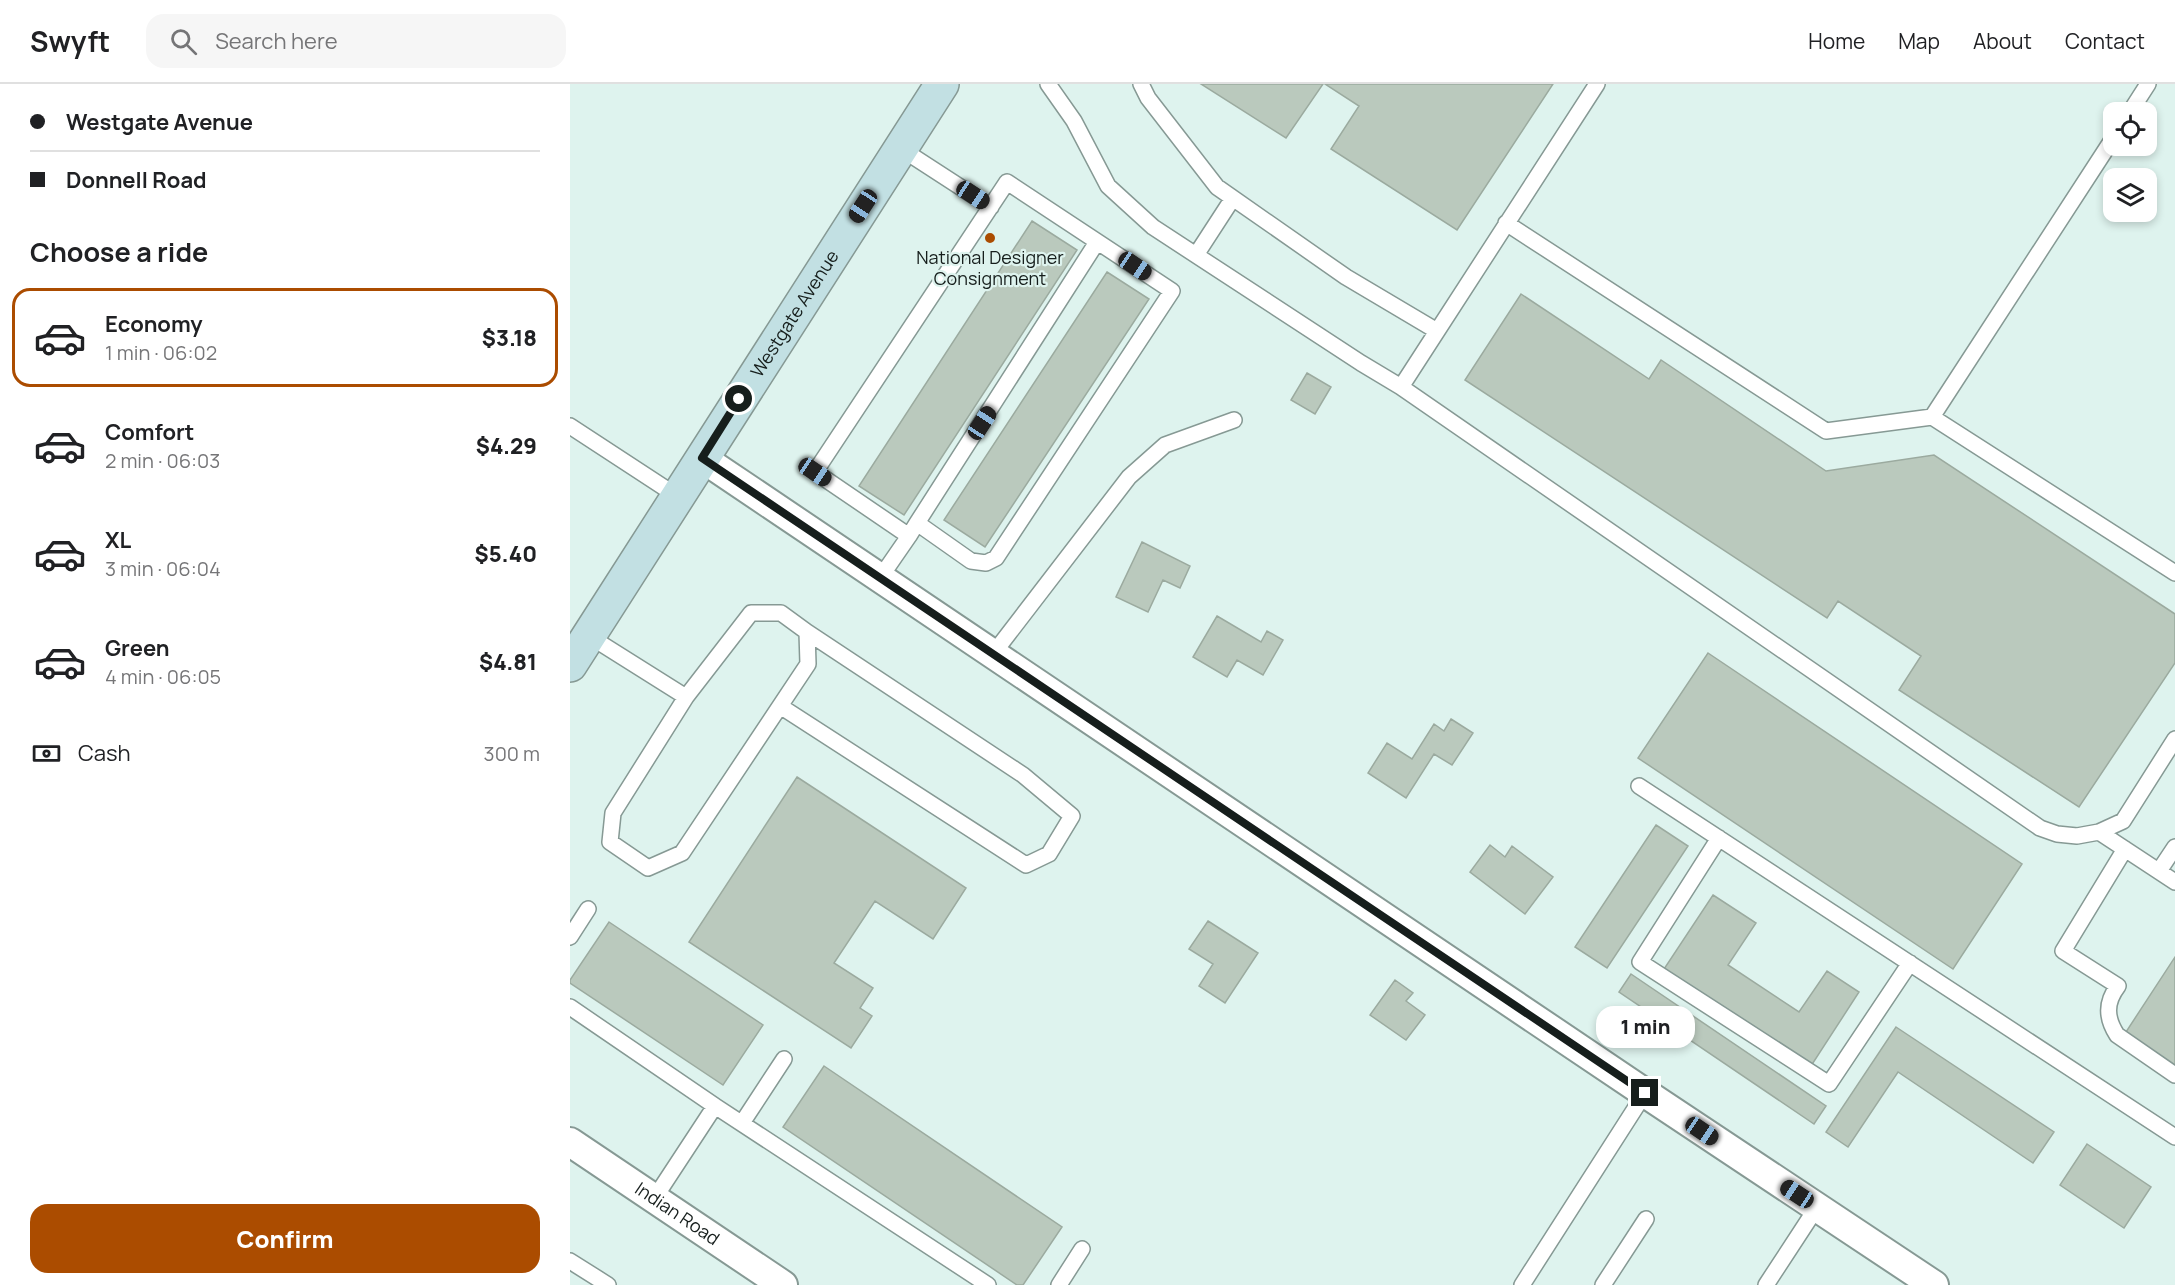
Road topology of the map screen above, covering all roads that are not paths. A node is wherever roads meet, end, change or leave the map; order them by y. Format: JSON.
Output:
{"nodes":[{"id":1,"x":942,"y":84,"type":"edge"},
{"id":2,"x":1048,"y":84,"type":"edge"},
{"id":3,"x":1141,"y":84,"type":"edge"},
{"id":4,"x":1597,"y":84,"type":"edge"},
{"id":5,"x":2148,"y":84,"type":"edge"},
{"id":6,"x":2136,"y":102,"type":"edge"},
{"id":7,"x":900,"y":148,"type":"junction"},
{"id":8,"x":2103,"y":154,"type":"edge"},
{"id":9,"x":1233,"y":198,"type":"junction"},
{"id":10,"x":991,"y":207,"type":"junction"},
{"id":11,"x":1506,"y":223,"type":"junction"},
{"id":12,"x":1097,"y":242,"type":"junction"},
{"id":13,"x":1196,"y":255,"type":"junction"},
{"id":14,"x":1437,"y":331,"type":"junction"},
{"id":15,"x":1401,"y":387,"type":"junction"},
{"id":16,"x":1932,"y":417,"type":"junction"},
{"id":17,"x":1234,"y":420,"type":"dead end"},
{"id":18,"x":570,"y":426,"type":"edge"},
{"id":19,"x":702,"y":458,"type":"junction"},
{"id":20,"x":678,"y":496,"type":"junction"},
{"id":21,"x":913,"y":529,"type":"junction"},
{"id":22,"x":2175,"y":573,"type":"edge"},
{"id":23,"x":880,"y":578,"type":"junction"},
{"id":24,"x":807,"y":632,"type":"junction"},
{"id":25,"x":589,"y":636,"type":"junction"},
{"id":26,"x":993,"y":654,"type":"junction"},
{"id":27,"x":570,"y":665,"type":"edge"},
{"id":28,"x":686,"y":697,"type":"junction"},
{"id":29,"x":780,"y":706,"type":"junction"},
{"id":30,"x":2175,"y":739,"type":"edge"},
{"id":31,"x":1639,"y":786,"type":"dead end"},
{"id":32,"x":2099,"y":832,"type":"junction"},
{"id":33,"x":1719,"y":838,"type":"junction"},
{"id":34,"x":2175,"y":846,"type":"edge"},
{"id":35,"x":2126,"y":849,"type":"junction"},
{"id":36,"x":2159,"y":871,"type":"junction"},
{"id":37,"x":2175,"y":882,"type":"edge"},
{"id":38,"x":588,"y":909,"type":"dead end"},
{"id":39,"x":570,"y":936,"type":"edge"},
{"id":40,"x":1910,"y":963,"type":"junction"},
{"id":41,"x":570,"y":1007,"type":"edge"},
{"id":42,"x":784,"y":1059,"type":"dead end"},
{"id":43,"x":2175,"y":1075,"type":"edge"},
{"id":44,"x":1645,"y":1093,"type":"junction"},
{"id":45,"x":715,"y":1106,"type":"junction"},
{"id":46,"x":742,"y":1123,"type":"junction"},
{"id":47,"x":2175,"y":1137,"type":"edge"},
{"id":48,"x":570,"y":1142,"type":"edge"},
{"id":49,"x":654,"y":1199,"type":"junction"},
{"id":50,"x":1816,"y":1207,"type":"junction"},
{"id":51,"x":1646,"y":1219,"type":"dead end"},
{"id":52,"x":1082,"y":1249,"type":"dead end"},
{"id":53,"x":570,"y":1261,"type":"edge"},
{"id":54,"x":608,"y":1285,"type":"edge"},
{"id":55,"x":783,"y":1285,"type":"edge"},
{"id":56,"x":988,"y":1285,"type":"edge"},
{"id":57,"x":1059,"y":1285,"type":"edge"},
{"id":58,"x":1522,"y":1285,"type":"edge"},
{"id":59,"x":1603,"y":1285,"type":"edge"},
{"id":60,"x":1766,"y":1285,"type":"edge"},
{"id":61,"x":1934,"y":1285,"type":"edge"}],
"edges":[{"from":1,"to":7,"type":"street","name":"Westgate Avenue"},
{"from":2,"to":13,"type":"lane"},
{"from":3,"to":9,"type":"lane"},
{"from":4,"to":11,"type":"lane"},
{"from":5,"to":6,"type":"lane"},
{"from":7,"to":10,"type":"lane"},
{"from":7,"to":19,"type":"street","name":"Westgate Avenue"},
{"from":8,"to":16,"type":"lane"},
{"from":9,"to":13,"type":"lane"},
{"from":9,"to":14,"type":"lane"},
{"from":10,"to":12,"type":"lane"},
{"from":10,"to":21,"type":"lane"},
{"from":11,"to":14,"type":"lane"},
{"from":11,"to":16,"type":"lane"},
{"from":12,"to":21,"type":"lane"},
{"from":12,"to":21,"type":"lane"},
{"from":13,"to":15,"type":"lane"},
{"from":14,"to":15,"type":"lane"},
{"from":15,"to":32,"type":"lane"},
{"from":16,"to":22,"type":"lane"},
{"from":17,"to":26,"type":"lane"},
{"from":18,"to":20,"type":"lane"},
{"from":19,"to":20,"type":"street","name":"Westgate Avenue"},
{"from":19,"to":23,"type":"street"},
{"from":20,"to":25,"type":"street","name":"Westgate Avenue"},
{"from":21,"to":23,"type":"lane"},
{"from":23,"to":26,"type":"street"},
{"from":24,"to":28,"type":"lane"},
{"from":24,"to":29,"type":"lane"},
{"from":24,"to":29,"type":"lane"},
{"from":25,"to":27,"type":"street","name":"Westgate Avenue"},
{"from":25,"to":28,"type":"lane"},
{"from":26,"to":44,"type":"street"},
{"from":28,"to":29,"type":"lane"},
{"from":30,"to":32,"type":"lane"},
{"from":31,"to":33,"type":"lane"},
{"from":32,"to":35,"type":"lane"},
{"from":33,"to":40,"type":"lane"},
{"from":33,"to":40,"type":"lane"},
{"from":34,"to":36,"type":"lane"},
{"from":35,"to":36,"type":"lane"},
{"from":35,"to":43,"type":"lane"},
{"from":36,"to":37,"type":"lane"},
{"from":38,"to":39,"type":"lane"},
{"from":40,"to":47,"type":"lane"},
{"from":41,"to":45,"type":"lane"},
{"from":42,"to":46,"type":"lane"},
{"from":44,"to":50,"type":"street"},
{"from":44,"to":58,"type":"lane"},
{"from":45,"to":46,"type":"lane"},
{"from":45,"to":49,"type":"lane"},
{"from":46,"to":56,"type":"lane"},
{"from":48,"to":49,"type":"street","name":"Indian Road"},
{"from":49,"to":55,"type":"street","name":"Indian Road"},
{"from":50,"to":60,"type":"lane"},
{"from":50,"to":61,"type":"street"},
{"from":51,"to":59,"type":"lane"},
{"from":52,"to":57,"type":"lane"},
{"from":53,"to":54,"type":"lane"}]}
